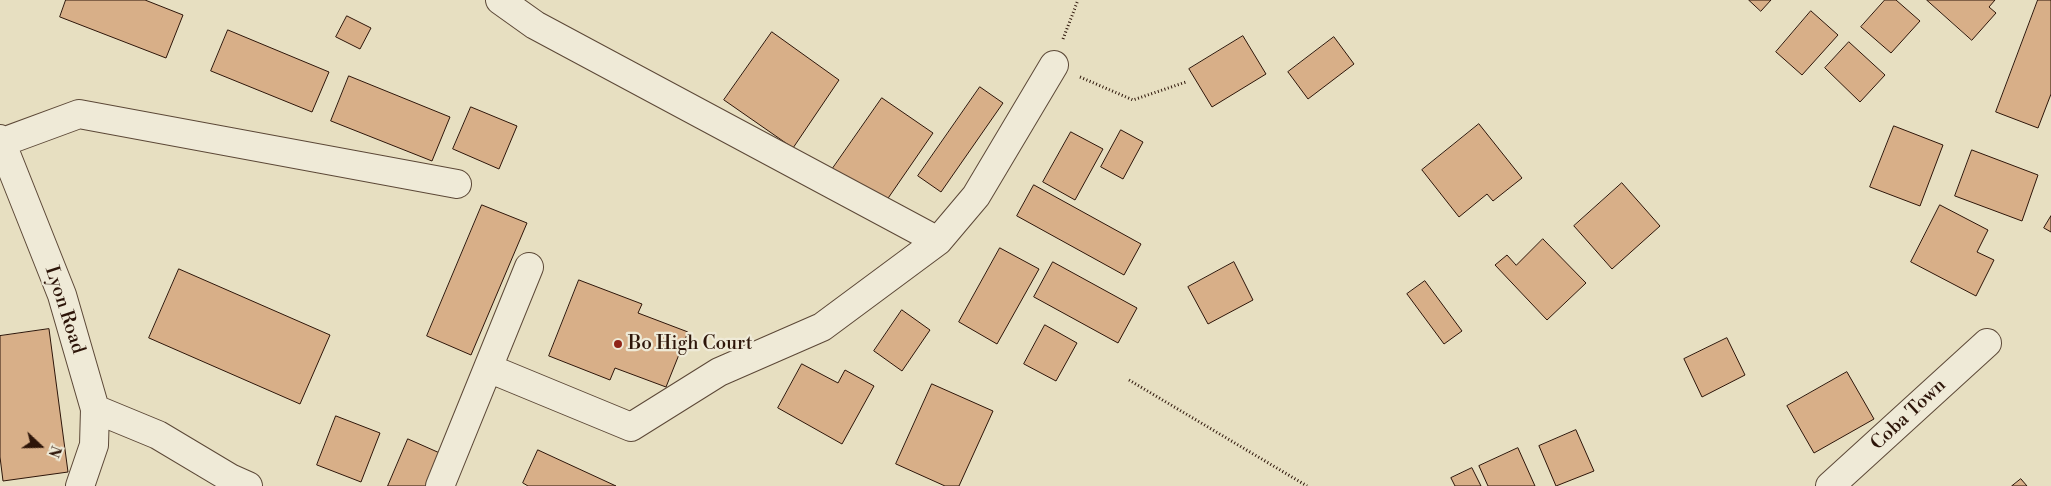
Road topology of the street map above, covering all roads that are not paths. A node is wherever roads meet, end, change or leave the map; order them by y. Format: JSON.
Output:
{"nodes":[{"id":1,"x":500,"y":0,"type":"edge"},
{"id":2,"x":1054,"y":65,"type":"road end"},
{"id":3,"x":1,"y":140,"type":"edge"},
{"id":4,"x":458,"y":184,"type":"dead end"},
{"id":5,"x":938,"y":240,"type":"junction"},
{"id":6,"x":529,"y":267,"type":"dead end"},
{"id":7,"x":1987,"y":343,"type":"dead end"},
{"id":8,"x":488,"y":368,"type":"junction"},
{"id":9,"x":95,"y":409,"type":"junction"},
{"id":10,"x":80,"y":486,"type":"edge"},
{"id":11,"x":248,"y":486,"type":"edge"},
{"id":12,"x":440,"y":486,"type":"edge"},
{"id":13,"x":1830,"y":486,"type":"edge"}],
"edges":[{"from":1,"to":5,"type":"street"},
{"from":2,"to":5,"type":"street"},
{"from":3,"to":4,"type":"street"},
{"from":3,"to":9,"type":"street","name":"Lyon Road"},
{"from":5,"to":8,"type":"street"},
{"from":6,"to":8,"type":"street"},
{"from":7,"to":13,"type":"street","name":"Coba Town"},
{"from":8,"to":12,"type":"street"},
{"from":9,"to":10,"type":"street","name":"Lyon Road"},
{"from":9,"to":11,"type":"street"}]}
